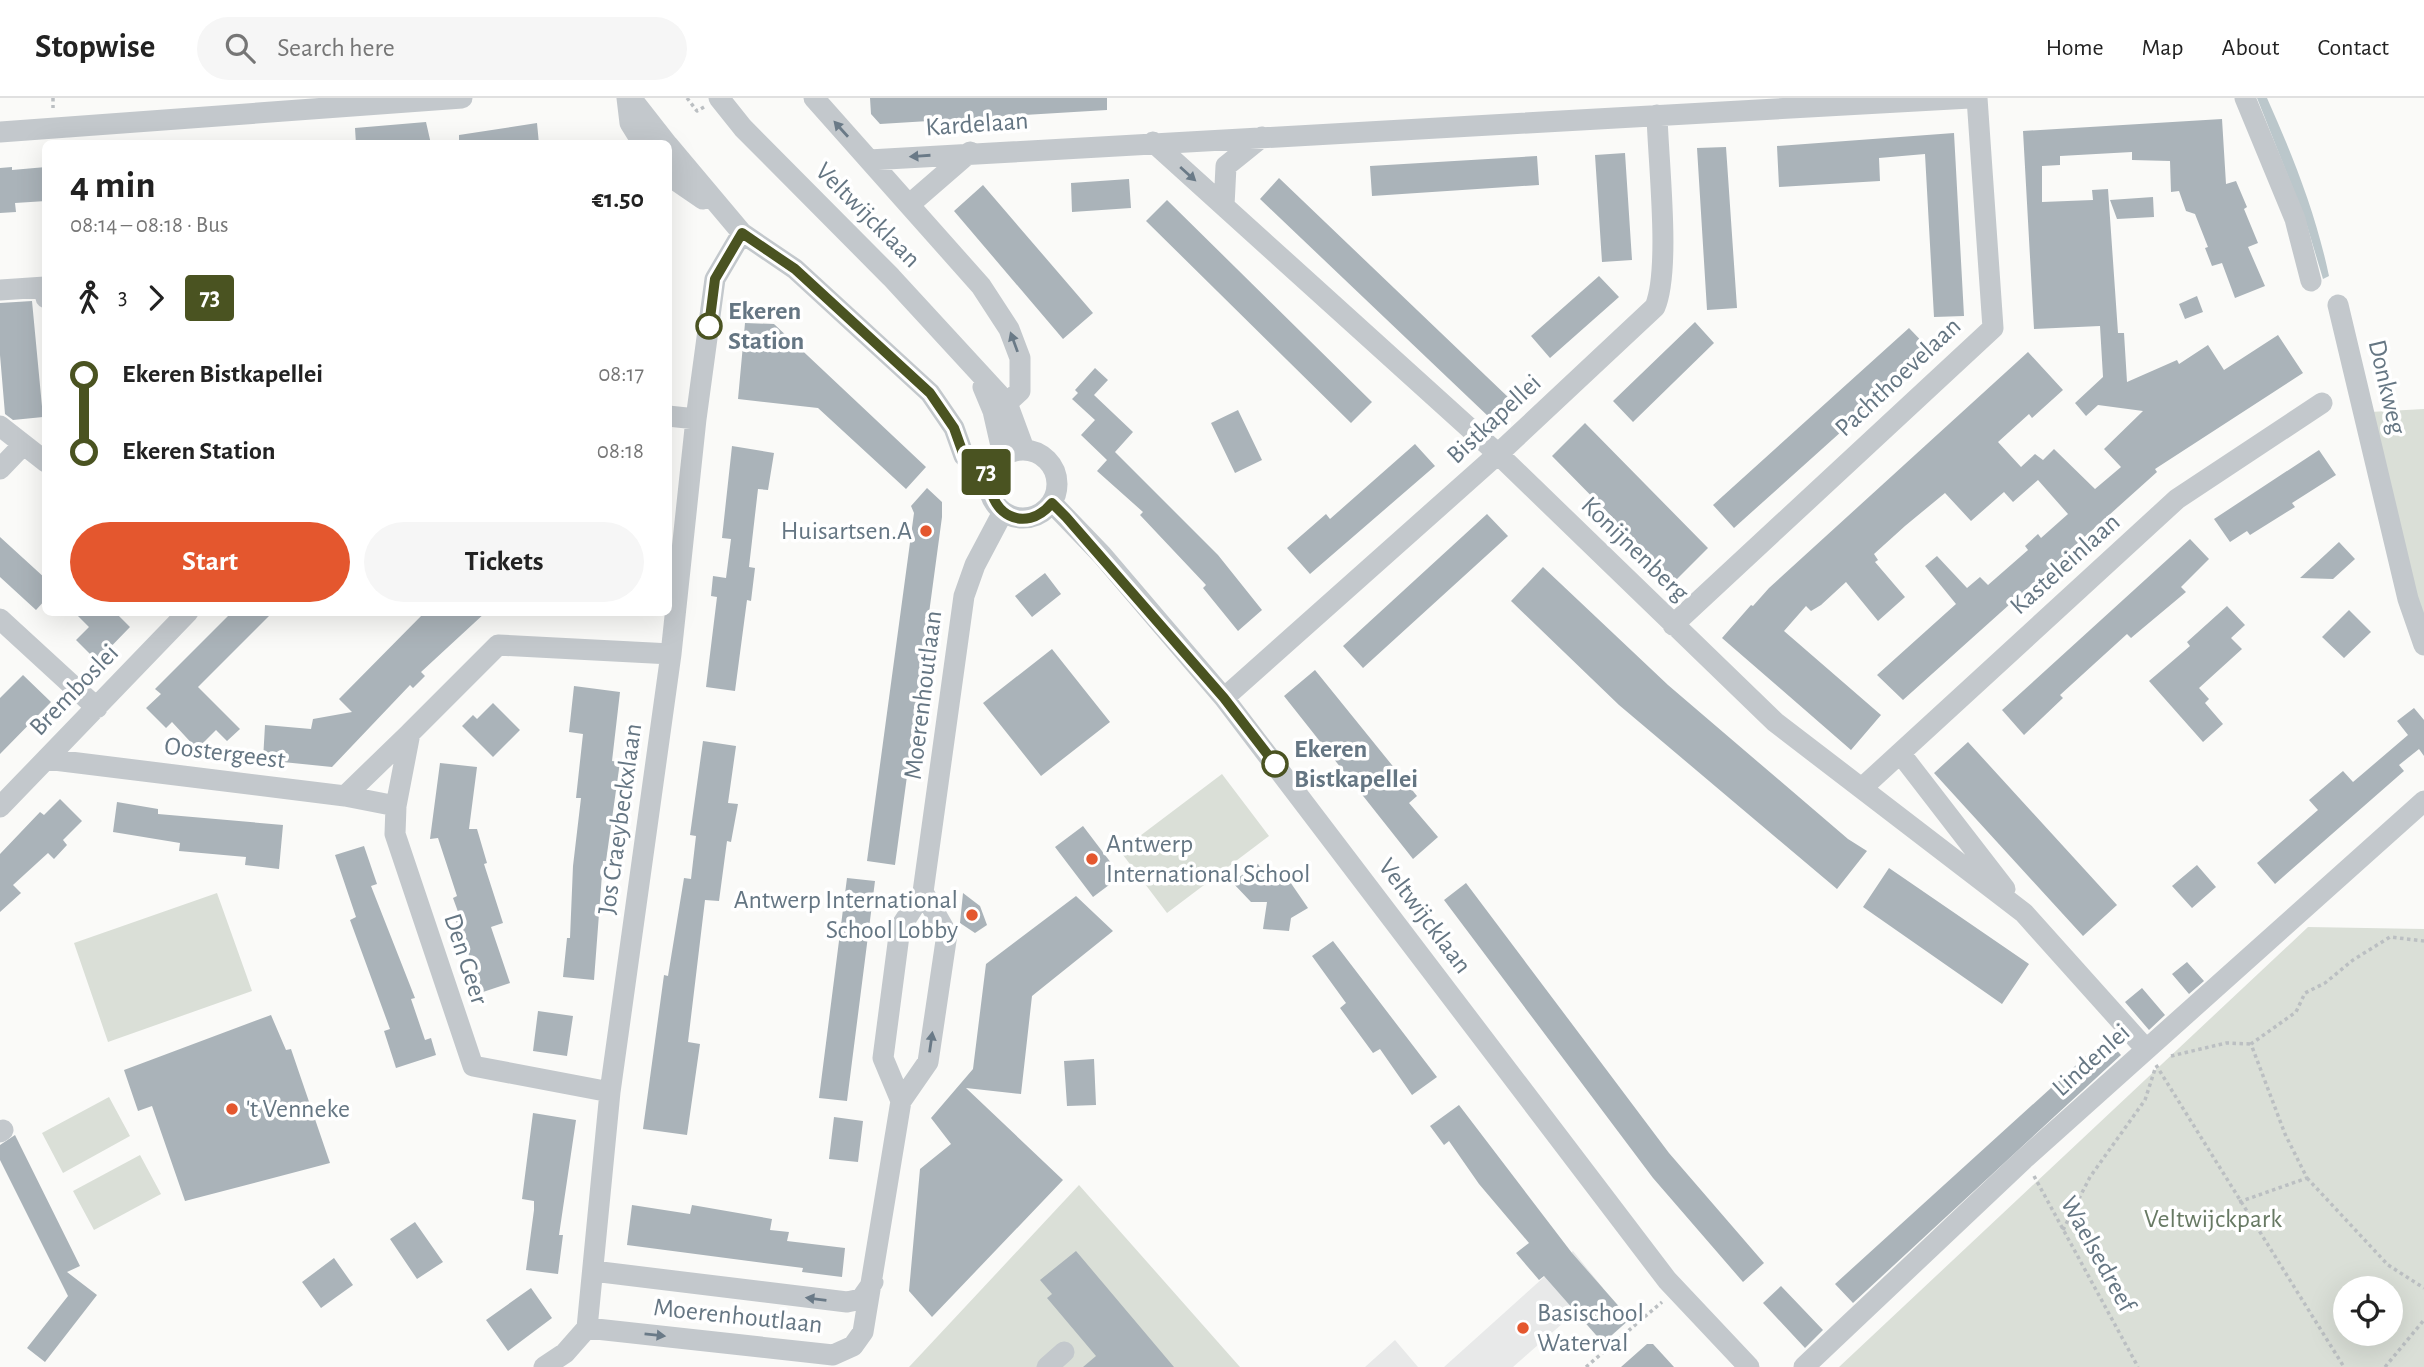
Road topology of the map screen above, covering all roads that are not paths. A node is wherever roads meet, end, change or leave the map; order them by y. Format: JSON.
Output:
{"nodes":[{"id":1,"x":462,"y":98,"type":"edge"},
{"id":2,"x":629,"y":98,"type":"edge"},
{"id":3,"x":719,"y":98,"type":"edge"},
{"id":4,"x":814,"y":98,"type":"edge"},
{"id":5,"x":1969,"y":98,"type":"edge"},
{"id":6,"x":1977,"y":98,"type":"edge"},
{"id":7,"x":2245,"y":98,"type":"edge"},
{"id":8,"x":1657,"y":115,"type":"junction"},
{"id":9,"x":0,"y":132,"type":"edge"},
{"id":10,"x":1262,"y":137,"type":"junction"},
{"id":11,"x":641,"y":140,"type":"edge"},
{"id":12,"x":665,"y":140,"type":"edge"},
{"id":13,"x":1153,"y":142,"type":"junction"},
{"id":14,"x":672,"y":149,"type":"edge"},
{"id":15,"x":970,"y":152,"type":"junction"},
{"id":16,"x":869,"y":160,"type":"junction"},
{"id":17,"x":672,"y":178,"type":"edge"},
{"id":18,"x":910,"y":204,"type":"junction"},
{"id":19,"x":1224,"y":206,"type":"junction"},
{"id":20,"x":720,"y":210,"type":"junction"},
{"id":21,"x":742,"y":233,"type":"junction"},
{"id":22,"x":2311,"y":281,"type":"dead end"},
{"id":23,"x":42,"y":287,"type":"edge"},
{"id":24,"x":0,"y":289,"type":"edge"},
{"id":25,"x":2338,"y":305,"type":"dead end"},
{"id":26,"x":977,"y":372,"type":"junction"},
{"id":27,"x":1007,"y":403,"type":"junction"},
{"id":28,"x":2322,"y":403,"type":"dead end"},
{"id":29,"x":672,"y":416,"type":"edge"},
{"id":30,"x":696,"y":419,"type":"junction"},
{"id":31,"x":0,"y":426,"type":"edge"},
{"id":32,"x":23,"y":445,"type":"junction"},
{"id":33,"x":1024,"y":449,"type":"junction"},
{"id":34,"x":1498,"y":454,"type":"junction"},
{"id":35,"x":1003,"y":455,"type":"junction"},
{"id":36,"x":42,"y":459,"type":"edge"},
{"id":37,"x":0,"y":469,"type":"edge"},
{"id":38,"x":990,"y":474,"type":"junction"},
{"id":39,"x":1052,"y":503,"type":"junction"},
{"id":40,"x":1003,"y":512,"type":"junction"},
{"id":41,"x":184,"y":616,"type":"edge"},
{"id":42,"x":0,"y":619,"type":"edge"},
{"id":43,"x":1673,"y":625,"type":"junction"},
{"id":44,"x":2424,"y":645,"type":"edge"},
{"id":45,"x":671,"y":654,"type":"junction"},
{"id":46,"x":1224,"y":698,"type":"junction"},
{"id":47,"x":97,"y":708,"type":"junction"},
{"id":48,"x":410,"y":733,"type":"junction"},
{"id":49,"x":1900,"y":753,"type":"junction"},
{"id":50,"x":46,"y":759,"type":"junction"},
{"id":51,"x":1862,"y":788,"type":"junction"},
{"id":52,"x":345,"y":796,"type":"junction"},
{"id":53,"x":2424,"y":801,"type":"edge"},
{"id":54,"x":396,"y":806,"type":"junction"},
{"id":55,"x":0,"y":807,"type":"edge"},
{"id":56,"x":923,"y":892,"type":"junction"},
{"id":57,"x":2024,"y":913,"type":"junction"},
{"id":58,"x":2151,"y":1058,"type":"junction"},
{"id":59,"x":610,"y":1092,"type":"junction"},
{"id":60,"x":901,"y":1101,"type":"junction"},
{"id":61,"x":593,"y":1271,"type":"junction"},
{"id":62,"x":874,"y":1280,"type":"junction"},
{"id":63,"x":587,"y":1328,"type":"junction"},
{"id":64,"x":1064,"y":1352,"type":"dead end"},
{"id":65,"x":544,"y":1367,"type":"edge"},
{"id":66,"x":1047,"y":1367,"type":"edge"},
{"id":67,"x":1749,"y":1367,"type":"edge"},
{"id":68,"x":1804,"y":1367,"type":"edge"}],
"edges":[{"from":1,"to":9,"type":"street"},
{"from":2,"to":11,"type":"street"},
{"from":2,"to":12,"type":"street"},
{"from":3,"to":26,"type":"street","name":"Veltwijcklaan"},
{"from":16,"to":4,"type":"street","one_way":true},
{"from":5,"to":8,"type":"street","name":"Kardelaan"},
{"from":6,"to":43,"type":"street","name":"Pachthoevelaan"},
{"from":7,"to":22,"type":"street"},
{"from":8,"to":10,"type":"street","name":"Kardelaan"},
{"from":8,"to":34,"type":"street","name":"Bistkapellei"},
{"from":10,"to":13,"type":"street","name":"Kardelaan"},
{"from":10,"to":19,"type":"street"},
{"from":13,"to":15,"type":"street","name":"Kardelaan"},
{"from":13,"to":19,"type":"street","name":"Konijnenberg","one_way":true},
{"from":14,"to":20,"type":"street"},
{"from":15,"to":16,"type":"street","name":"Kardelaan","one_way":true},
{"from":15,"to":18,"type":"street"},
{"from":16,"to":18,"type":"street"},
{"from":17,"to":20,"type":"street"},
{"from":27,"to":18,"type":"street","one_way":true},
{"from":19,"to":34,"type":"street","name":"Konijnenberg"},
{"from":20,"to":21,"type":"street"},
{"from":21,"to":30,"type":"street","name":"Jos Craeybeckxlaan"},
{"from":21,"to":38,"type":"street"},
{"from":23,"to":24,"type":"street"},
{"from":25,"to":44,"type":"street","name":"Donkweg"},
{"from":26,"to":27,"type":"street","name":"Veltwijcklaan"},
{"from":26,"to":35,"type":"street","name":"Veltwijcklaan"},
{"from":27,"to":33,"type":"street","name":"Veltwijcklaan"},
{"from":28,"to":49,"type":"street","name":"Kasteleinlaan"},
{"from":29,"to":30,"type":"street"},
{"from":30,"to":45,"type":"street","name":"Jos Craeybeckxlaan"},
{"from":31,"to":32,"type":"street"},
{"from":32,"to":36,"type":"street"},
{"from":32,"to":37,"type":"street"},
{"from":33,"to":35,"type":"street"},
{"from":33,"to":39,"type":"street"},
{"from":34,"to":43,"type":"street","name":"Konijnenberg"},
{"from":34,"to":46,"type":"street","name":"Bistkapellei"},
{"from":35,"to":38,"type":"street"},
{"from":38,"to":40,"type":"street"},
{"from":39,"to":40,"type":"street"},
{"from":39,"to":46,"type":"street","name":"Veltwijcklaan"},
{"from":40,"to":56,"type":"street","name":"Moerenhoutlaan"},
{"from":41,"to":47,"type":"street","name":"Bremboslei"},
{"from":42,"to":47,"type":"street"},
{"from":43,"to":51,"type":"street","name":"Konijnenberg"},
{"from":45,"to":48,"type":"street"},
{"from":45,"to":59,"type":"street","name":"Jos Craeybeckxlaan"},
{"from":46,"to":67,"type":"street","name":"Veltwijcklaan"},
{"from":47,"to":50,"type":"street","name":"Bremboslei"},
{"from":48,"to":52,"type":"street"},
{"from":48,"to":54,"type":"street","name":"Den Geer"},
{"from":49,"to":51,"type":"street","name":"Kasteleinlaan"},
{"from":49,"to":57,"type":"street","name":"Konijnenberg"},
{"from":50,"to":52,"type":"street","name":"Oostergeest"},
{"from":50,"to":55,"type":"street","name":"Bremboslei"},
{"from":51,"to":57,"type":"street","name":"Konijnenberg"},
{"from":52,"to":54,"type":"street","name":"Oostergeest"},
{"from":53,"to":58,"type":"street","name":"Lindenlei"},
{"from":54,"to":59,"type":"street","name":"Den Geer"},
{"from":56,"to":60,"type":"street","name":"Moerenhoutlaan"},
{"from":60,"to":56,"type":"street","name":"Moerenhoutlaan","one_way":true},
{"from":57,"to":58,"type":"street","name":"Konijnenberg"},
{"from":58,"to":68,"type":"street","name":"Lindenlei"},
{"from":59,"to":61,"type":"street","name":"Jos Craeybeckxlaan"},
{"from":60,"to":62,"type":"street","name":"Moerenhoutlaan"},
{"from":62,"to":61,"type":"street","name":"Moerenhoutlaan","one_way":true},
{"from":61,"to":63,"type":"street","name":"Jos Craeybeckxlaan"},
{"from":63,"to":62,"type":"street","name":"Moerenhoutlaan","one_way":true},
{"from":63,"to":65,"type":"street"},
{"from":64,"to":66,"type":"street"}]}
